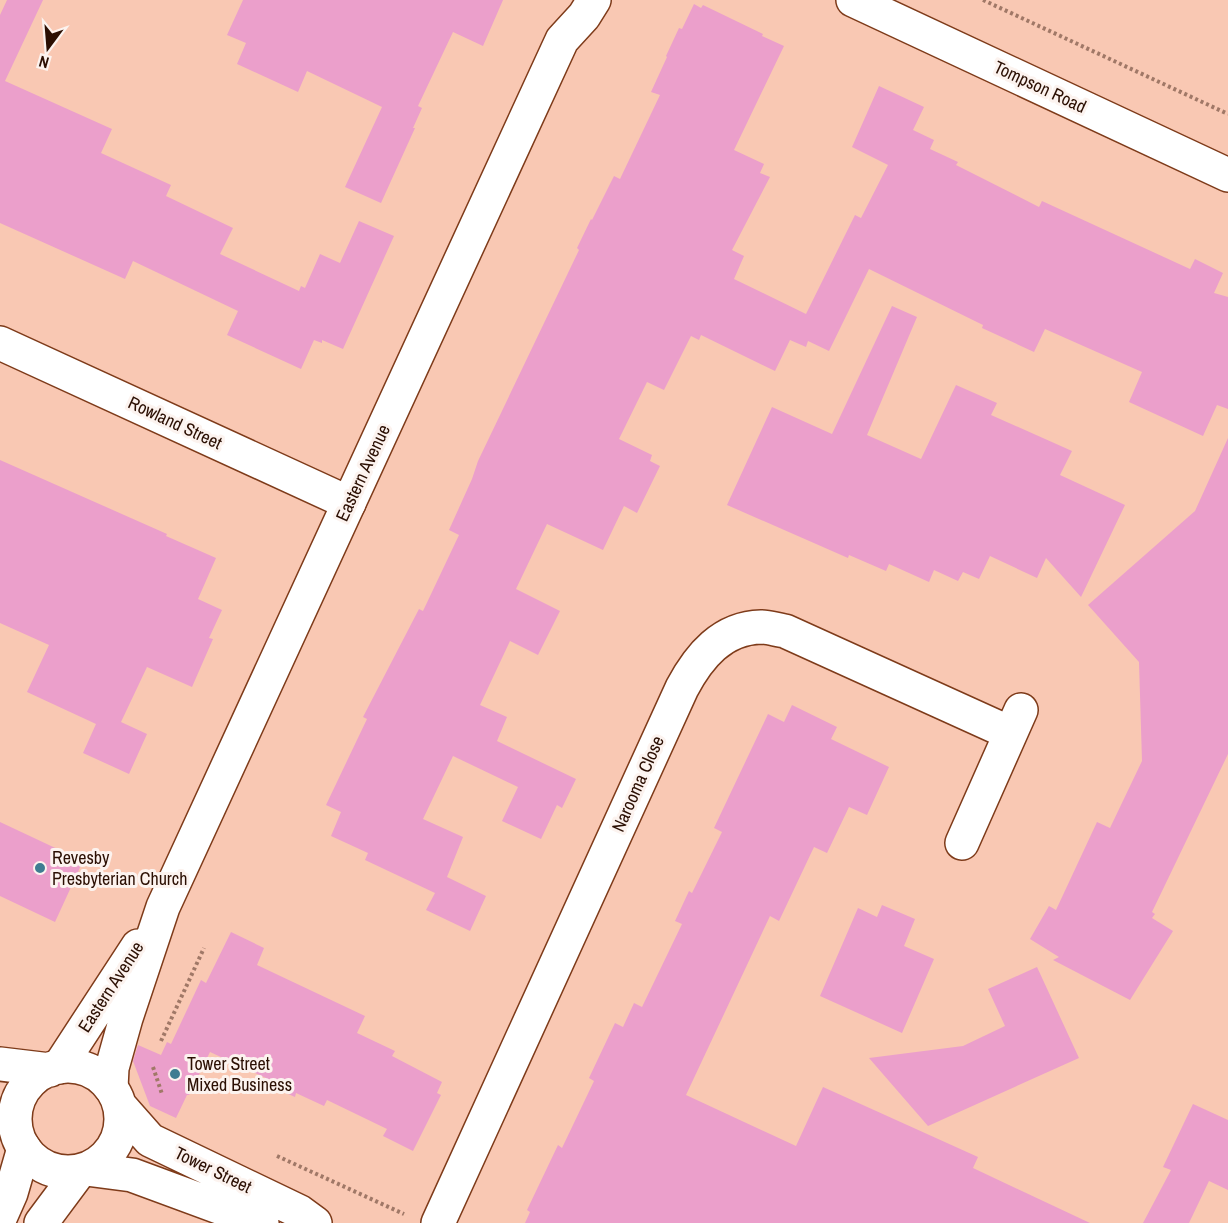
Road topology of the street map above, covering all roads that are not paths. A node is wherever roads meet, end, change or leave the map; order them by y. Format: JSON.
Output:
{"nodes":[{"id":1,"x":565,"y":0,"type":"edge"},
{"id":2,"x":594,"y":0,"type":"edge"},
{"id":3,"x":853,"y":0,"type":"edge"},
{"id":4,"x":562,"y":40,"type":"junction"},
{"id":5,"x":1228,"y":175,"type":"edge"},
{"id":6,"x":0,"y":343,"type":"edge"},
{"id":7,"x":349,"y":503,"type":"junction"},
{"id":8,"x":962,"y":843,"type":"dead end"},
{"id":9,"x":163,"y":907,"type":"junction"},
{"id":10,"x":0,"y":1064,"type":"edge"},
{"id":11,"x":55,"y":1069,"type":"junction"},
{"id":12,"x":115,"y":1097,"type":"junction"},
{"id":13,"x":13,"y":1128,"type":"edge"},
{"id":14,"x":83,"y":1170,"type":"junction"},
{"id":15,"x":0,"y":1218,"type":"edge"},
{"id":16,"x":426,"y":1221,"type":"edge"},
{"id":17,"x":41,"y":1223,"type":"edge"},
{"id":18,"x":262,"y":1223,"type":"edge"},
{"id":19,"x":315,"y":1223,"type":"edge"}],
"edges":[{"from":1,"to":4,"type":"street","name":"Eastern Avenue"},
{"from":2,"to":4,"type":"street","name":"Eastern Avenue"},
{"from":3,"to":5,"type":"street","name":"Tompson Road"},
{"from":4,"to":7,"type":"street","name":"Eastern Avenue"},
{"from":6,"to":7,"type":"street","name":"Rowland Street"},
{"from":7,"to":9,"type":"street","name":"Eastern Avenue"},
{"from":8,"to":16,"type":"street","name":"Narooma Close"},
{"from":9,"to":11,"type":"street","name":"Eastern Avenue"},
{"from":9,"to":12,"type":"street","name":"Eastern Avenue"},
{"from":10,"to":11,"type":"street"},
{"from":11,"to":12,"type":"street"},
{"from":11,"to":13,"type":"street"},
{"from":12,"to":14,"type":"street"},
{"from":12,"to":19,"type":"street","name":"Tower Street"},
{"from":13,"to":14,"type":"street"},
{"from":13,"to":15,"type":"street"},
{"from":14,"to":17,"type":"street"},
{"from":14,"to":18,"type":"street","name":"Tower Street"}]}
